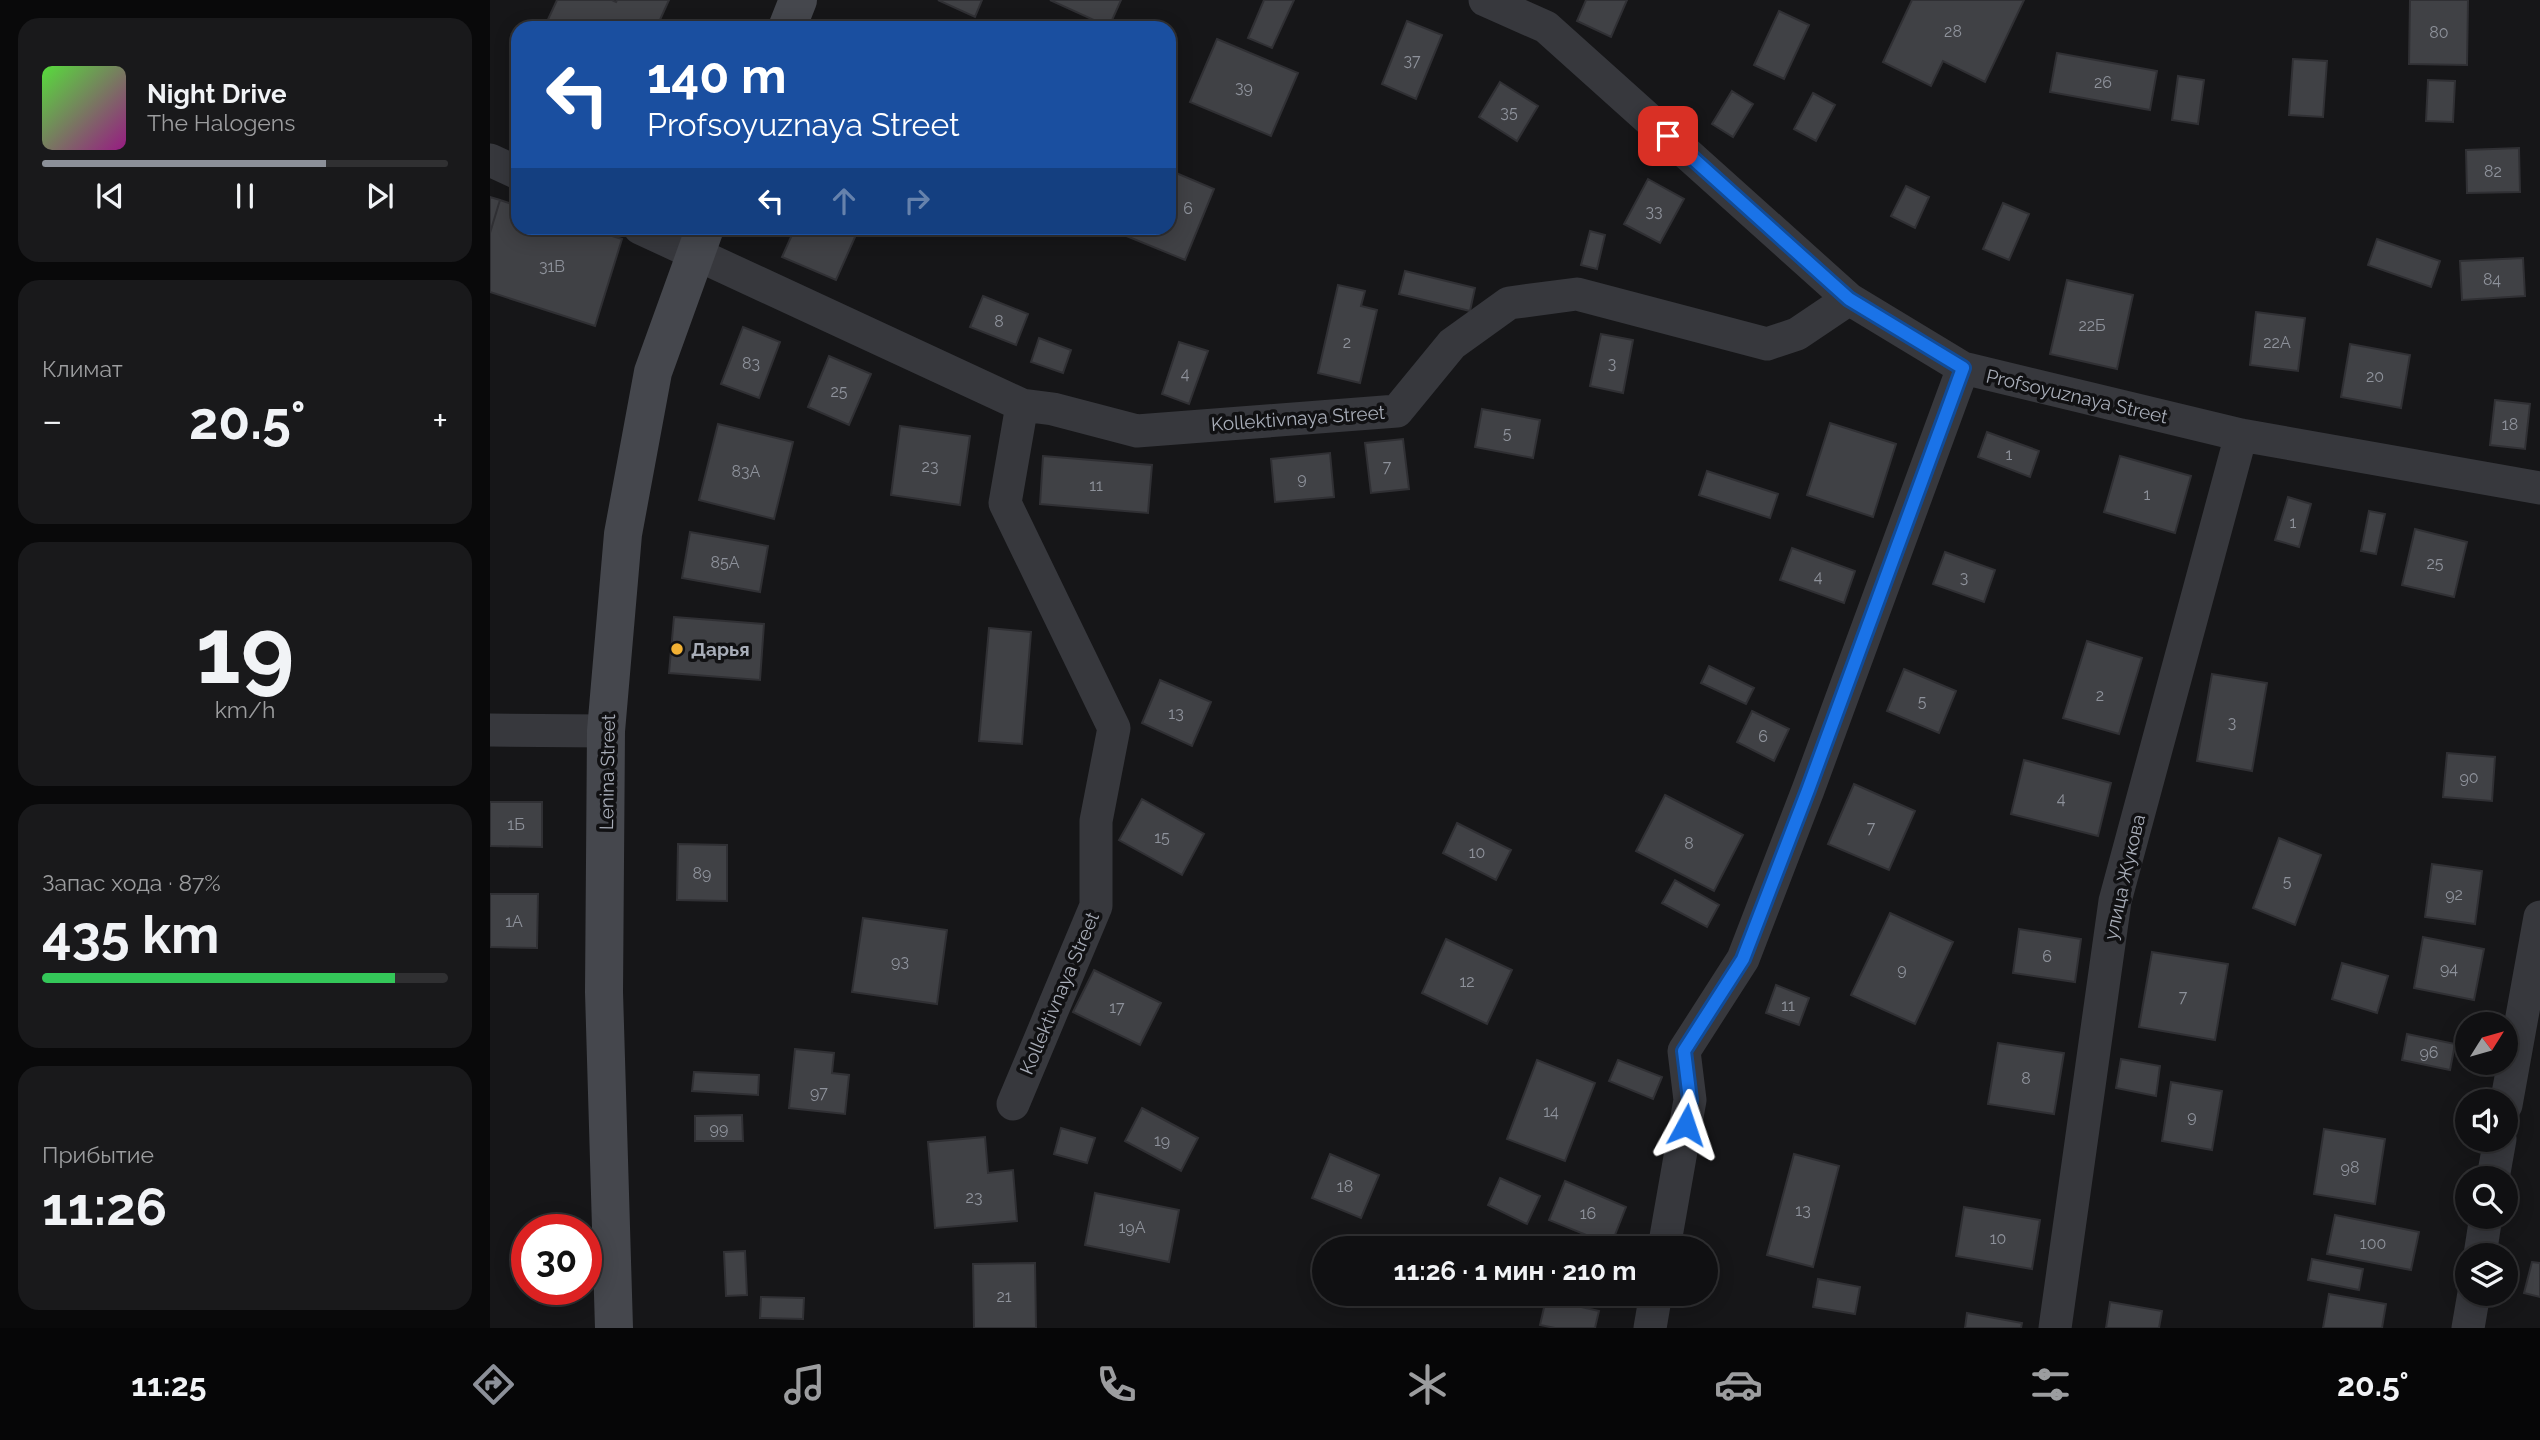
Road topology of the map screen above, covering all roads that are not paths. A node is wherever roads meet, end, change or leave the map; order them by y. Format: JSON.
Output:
{"nodes":[{"id":1,"x":798,"y":0,"type":"edge"},
{"id":2,"x":1485,"y":0,"type":"edge"},
{"id":3,"x":790,"y":21,"type":"edge"},
{"id":4,"x":490,"y":160,"type":"edge"},
{"id":5,"x":511,"y":170,"type":"edge"},
{"id":6,"x":675,"y":235,"type":"edge"},
{"id":7,"x":700,"y":240,"type":"edge"},
{"id":8,"x":1849,"y":299,"type":"junction"},
{"id":9,"x":1963,"y":368,"type":"junction"},
{"id":10,"x":1022,"y":405,"type":"junction"},
{"id":11,"x":2241,"y":435,"type":"junction"},
{"id":12,"x":2540,"y":488,"type":"edge"},
{"id":13,"x":490,"y":730,"type":"edge"},
{"id":14,"x":606,"y":731,"type":"junction"},
{"id":15,"x":2540,"y":917,"type":"edge"},
{"id":16,"x":2509,"y":1089,"type":"edge"},
{"id":17,"x":1013,"y":1104,"type":"dead end"},
{"id":18,"x":1666,"y":1236,"type":"edge"},
{"id":19,"x":1654,"y":1306,"type":"edge"},
{"id":20,"x":2472,"y":1306,"type":"edge"},
{"id":21,"x":614,"y":1328,"type":"edge"},
{"id":22,"x":1650,"y":1328,"type":"edge"},
{"id":23,"x":2055,"y":1328,"type":"edge"},
{"id":24,"x":2468,"y":1328,"type":"edge"}],
"edges":[{"from":1,"to":3,"type":"main road"},
{"from":2,"to":8,"type":"street","name":"Profsoyuznaya Street"},
{"from":4,"to":5,"type":"street"},
{"from":6,"to":7,"type":"street","name":"Kollektivnaya Street"},
{"from":7,"to":10,"type":"street","name":"Kollektivnaya Street"},
{"from":7,"to":14,"type":"main road","name":"Lenina Street"},
{"from":8,"to":9,"type":"street","name":"Profsoyuznaya Street"},
{"from":8,"to":10,"type":"street","name":"Kollektivnaya Street"},
{"from":9,"to":11,"type":"street","name":"Profsoyuznaya Street"},
{"from":9,"to":18,"type":"street"},
{"from":10,"to":17,"type":"street","name":"Kollektivnaya Street"},
{"from":11,"to":12,"type":"street","name":"Profsoyuznaya Street"},
{"from":11,"to":23,"type":"street","name":"улица Жукова"},
{"from":13,"to":14,"type":"street"},
{"from":14,"to":21,"type":"main road","name":"Lenina Street"},
{"from":15,"to":16,"type":"street"},
{"from":19,"to":22,"type":"street"},
{"from":20,"to":24,"type":"street"}]}
